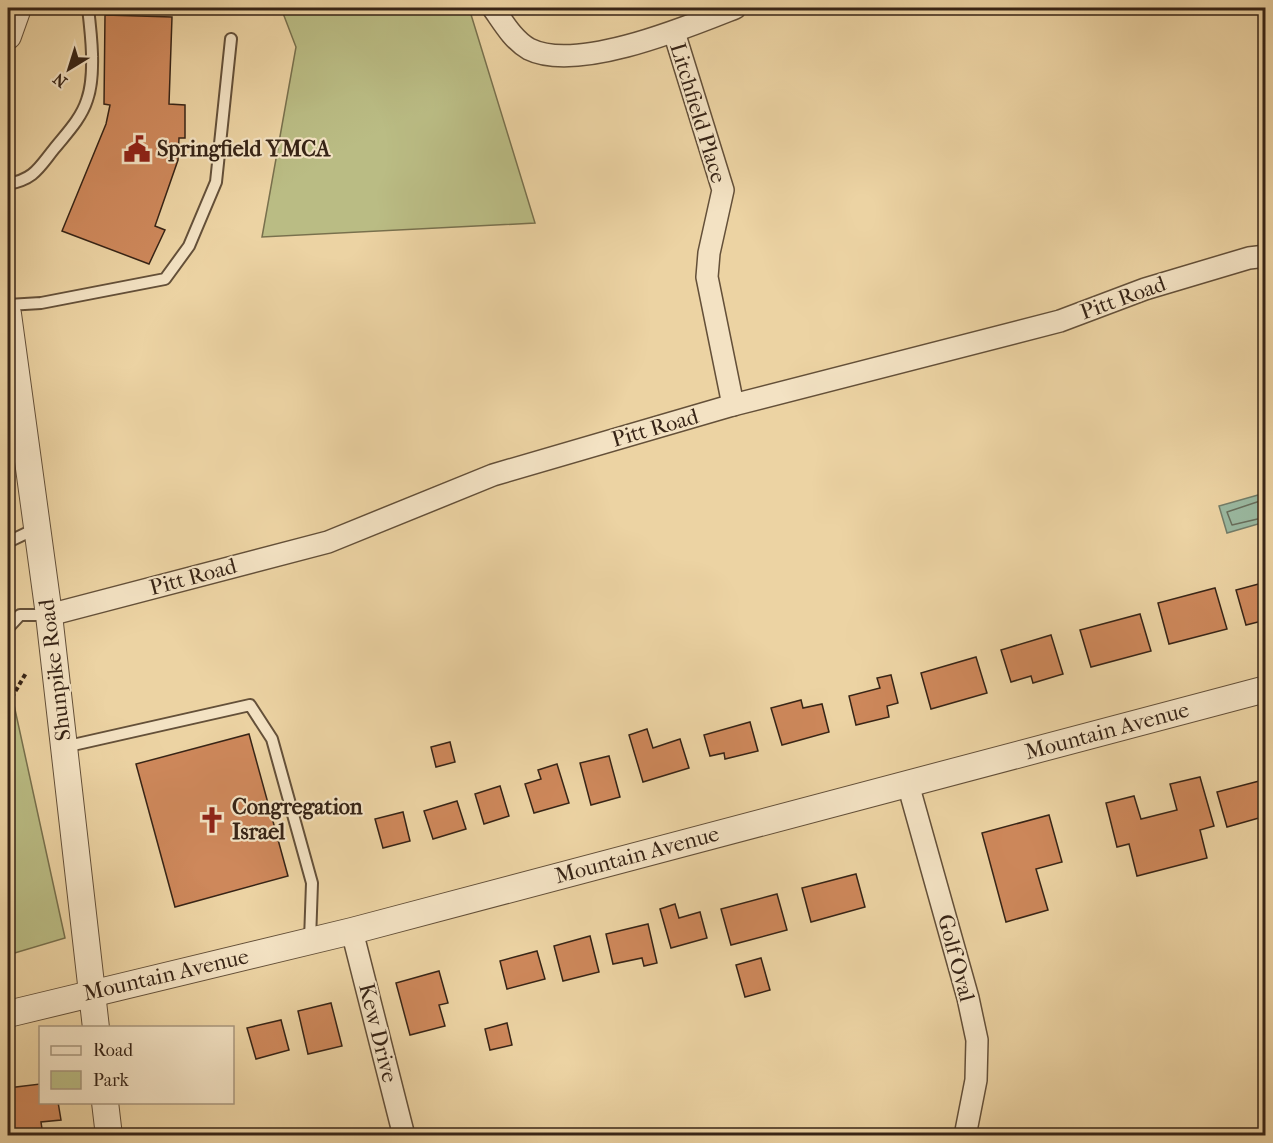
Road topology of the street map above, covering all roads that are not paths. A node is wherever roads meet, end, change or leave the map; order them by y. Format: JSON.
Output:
{"nodes":[{"id":1,"x":18,"y":8,"type":"edge"},
{"id":2,"x":88,"y":8,"type":"edge"},
{"id":3,"x":493,"y":8,"type":"edge"},
{"id":4,"x":735,"y":8,"type":"edge"},
{"id":5,"x":674,"y":32,"type":"junction"},
{"id":6,"x":8,"y":36,"type":"edge"},
{"id":7,"x":231,"y":39,"type":"dead end"},
{"id":8,"x":8,"y":184,"type":"edge"},
{"id":9,"x":1266,"y":255,"type":"edge"},
{"id":10,"x":8,"y":305,"type":"edge"},
{"id":11,"x":8,"y":314,"type":"edge"},
{"id":12,"x":733,"y":405,"type":"junction"},
{"id":13,"x":37,"y":528,"type":"junction"},
{"id":14,"x":8,"y":542,"type":"edge"},
{"id":15,"x":49,"y":615,"type":"junction"},
{"id":16,"x":8,"y":628,"type":"edge"},
{"id":17,"x":1266,"y":689,"type":"edge"},
{"id":18,"x":64,"y":747,"type":"junction"},
{"id":19,"x":908,"y":784,"type":"junction"},
{"id":20,"x":352,"y":931,"type":"junction"},
{"id":21,"x":310,"y":941,"type":"junction"},
{"id":22,"x":92,"y":992,"type":"junction"},
{"id":23,"x":8,"y":1014,"type":"edge"},
{"id":24,"x":96,"y":1026,"type":"edge"},
{"id":25,"x":105,"y":1104,"type":"edge"},
{"id":26,"x":109,"y":1136,"type":"edge"},
{"id":27,"x":404,"y":1136,"type":"edge"},
{"id":28,"x":965,"y":1136,"type":"edge"}],
"edges":[{"from":1,"to":6,"type":"street"},
{"from":2,"to":8,"type":"lane"},
{"from":3,"to":5,"type":"street"},
{"from":4,"to":5,"type":"street"},
{"from":5,"to":12,"type":"street","name":"Litchfield Place"},
{"from":7,"to":10,"type":"lane"},
{"from":9,"to":12,"type":"street","name":"Pitt Road"},
{"from":11,"to":13,"type":"street","name":"Shunpike Road"},
{"from":12,"to":15,"type":"street","name":"Pitt Road"},
{"from":13,"to":14,"type":"lane"},
{"from":13,"to":15,"type":"street","name":"Shunpike Road"},
{"from":15,"to":16,"type":"lane"},
{"from":15,"to":18,"type":"street","name":"Shunpike Road"},
{"from":17,"to":19,"type":"street","name":"Mountain Avenue"},
{"from":18,"to":21,"type":"lane"},
{"from":18,"to":22,"type":"street","name":"Shunpike Road"},
{"from":19,"to":20,"type":"street","name":"Mountain Avenue"},
{"from":19,"to":28,"type":"street","name":"Golf Oval"},
{"from":20,"to":21,"type":"street","name":"Mountain Avenue"},
{"from":20,"to":27,"type":"street","name":"Kew Drive"},
{"from":21,"to":22,"type":"street","name":"Mountain Avenue"},
{"from":22,"to":23,"type":"street","name":"Mountain Avenue"},
{"from":22,"to":24,"type":"street","name":"Shunpike Road"},
{"from":25,"to":26,"type":"street"}]}
